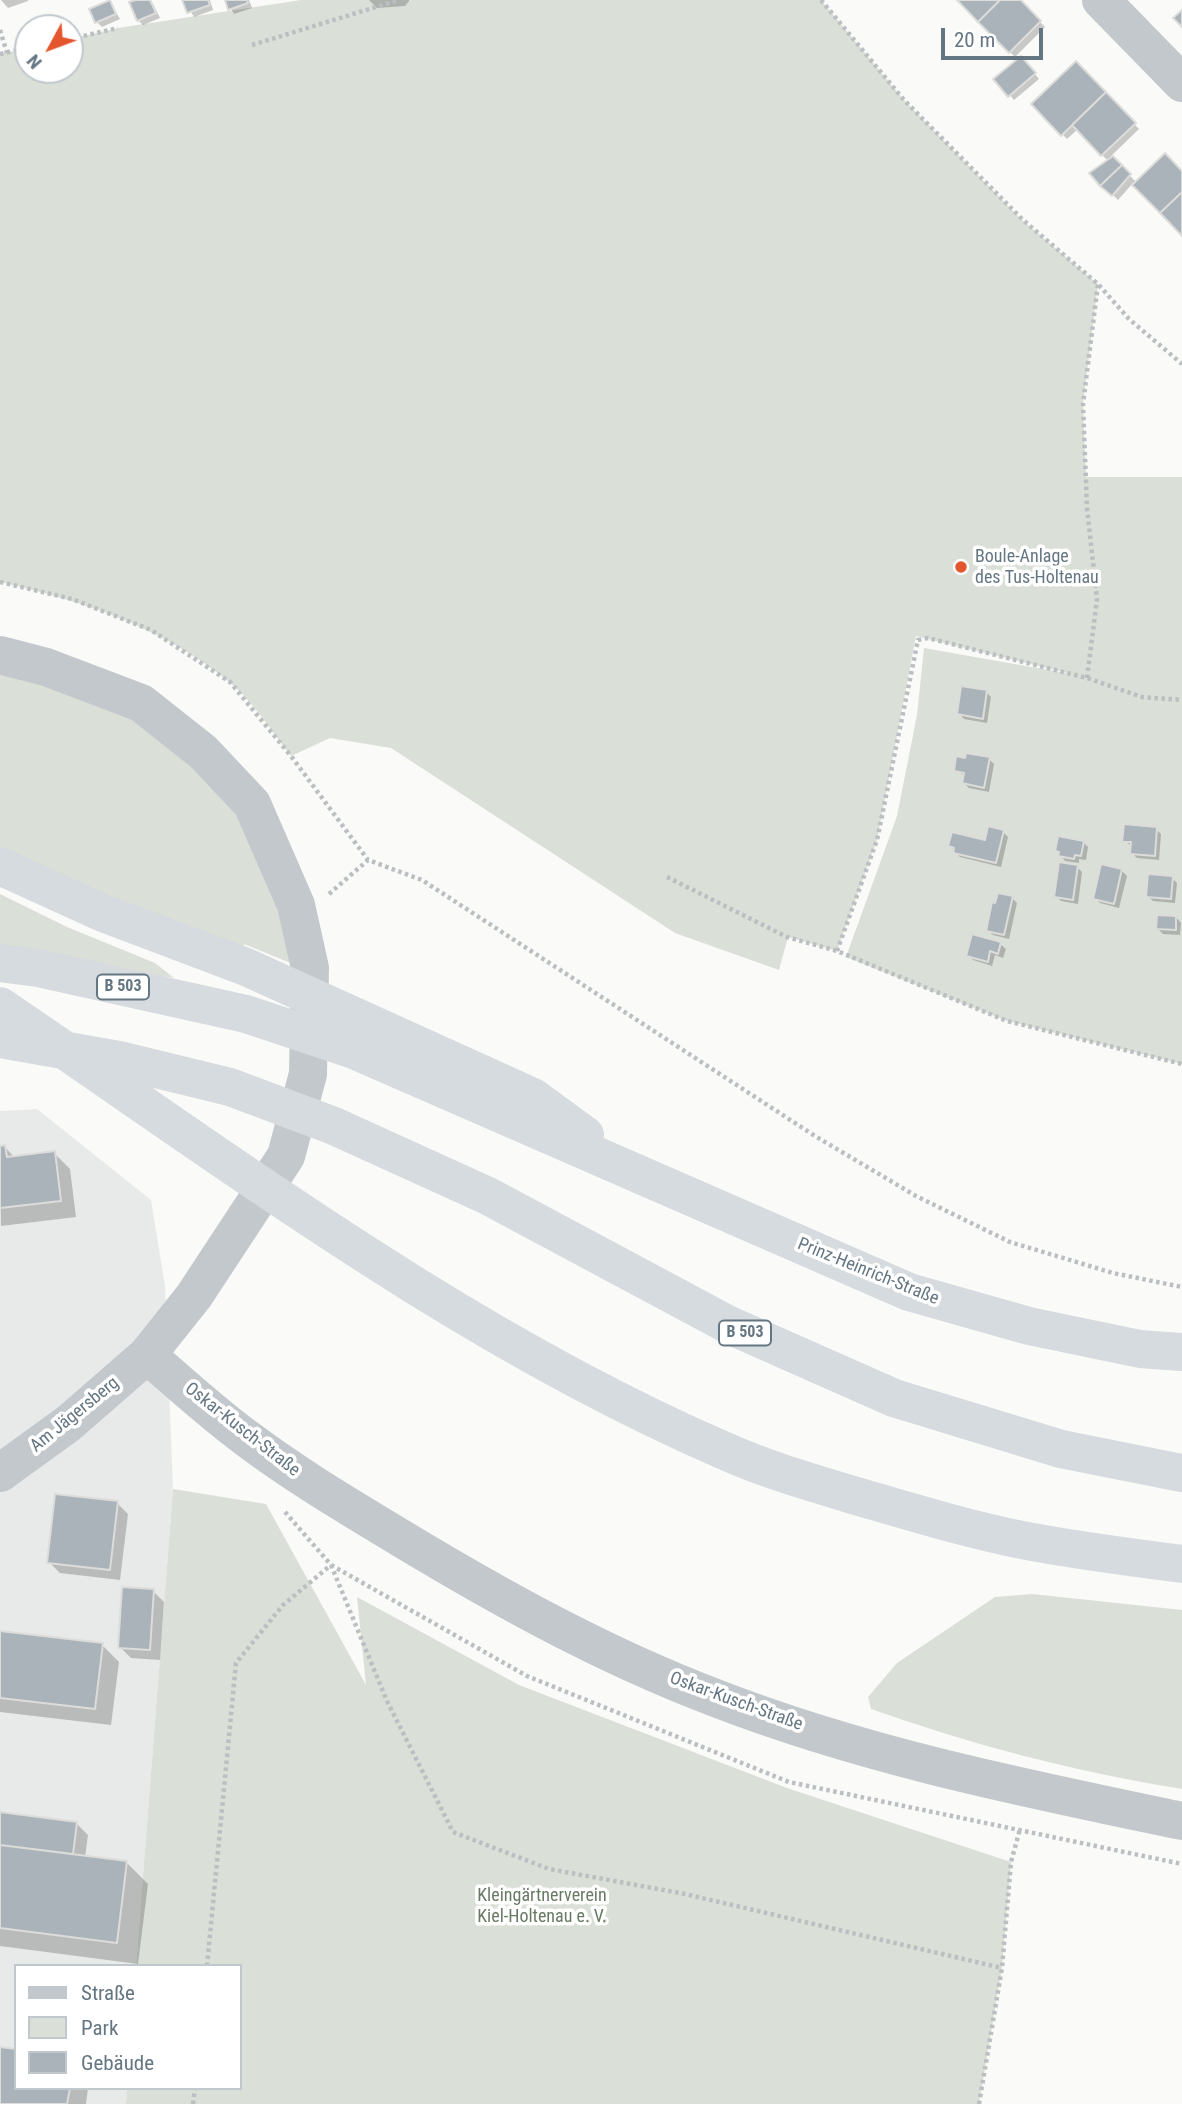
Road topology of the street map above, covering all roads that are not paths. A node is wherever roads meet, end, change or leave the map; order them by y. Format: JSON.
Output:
{"nodes":[{"id":1,"x":1101,"y":0,"type":"edge"},
{"id":2,"x":1182,"y":83,"type":"edge"},
{"id":3,"x":0,"y":655,"type":"edge"},
{"id":4,"x":0,"y":866,"type":"edge"},
{"id":5,"x":0,"y":963,"type":"edge"},
{"id":6,"x":0,"y":1006,"type":"edge"},
{"id":7,"x":356,"y":1033,"type":"junction"},
{"id":8,"x":0,"y":1039,"type":"edge"},
{"id":9,"x":1182,"y":1352,"type":"edge"},
{"id":10,"x":147,"y":1354,"type":"junction"},
{"id":11,"x":0,"y":1473,"type":"edge"},
{"id":12,"x":1182,"y":1473,"type":"edge"},
{"id":13,"x":1182,"y":1564,"type":"edge"},
{"id":14,"x":1182,"y":1821,"type":"edge"}],
"edges":[{"from":1,"to":2,"type":"street"},
{"from":3,"to":10,"type":"street"},
{"from":4,"to":7,"type":"highway"},
{"from":5,"to":7,"type":"highway","number":"B 503"},
{"from":6,"to":13,"type":"highway"},
{"from":7,"to":9,"type":"highway","name":"Prinz-Heinrich-Straße"},
{"from":8,"to":12,"type":"highway","number":"B 503"},
{"from":10,"to":11,"type":"street","name":"Am Jägersberg"},
{"from":10,"to":14,"type":"street","name":"Oskar-Kusch-Straße"}]}
